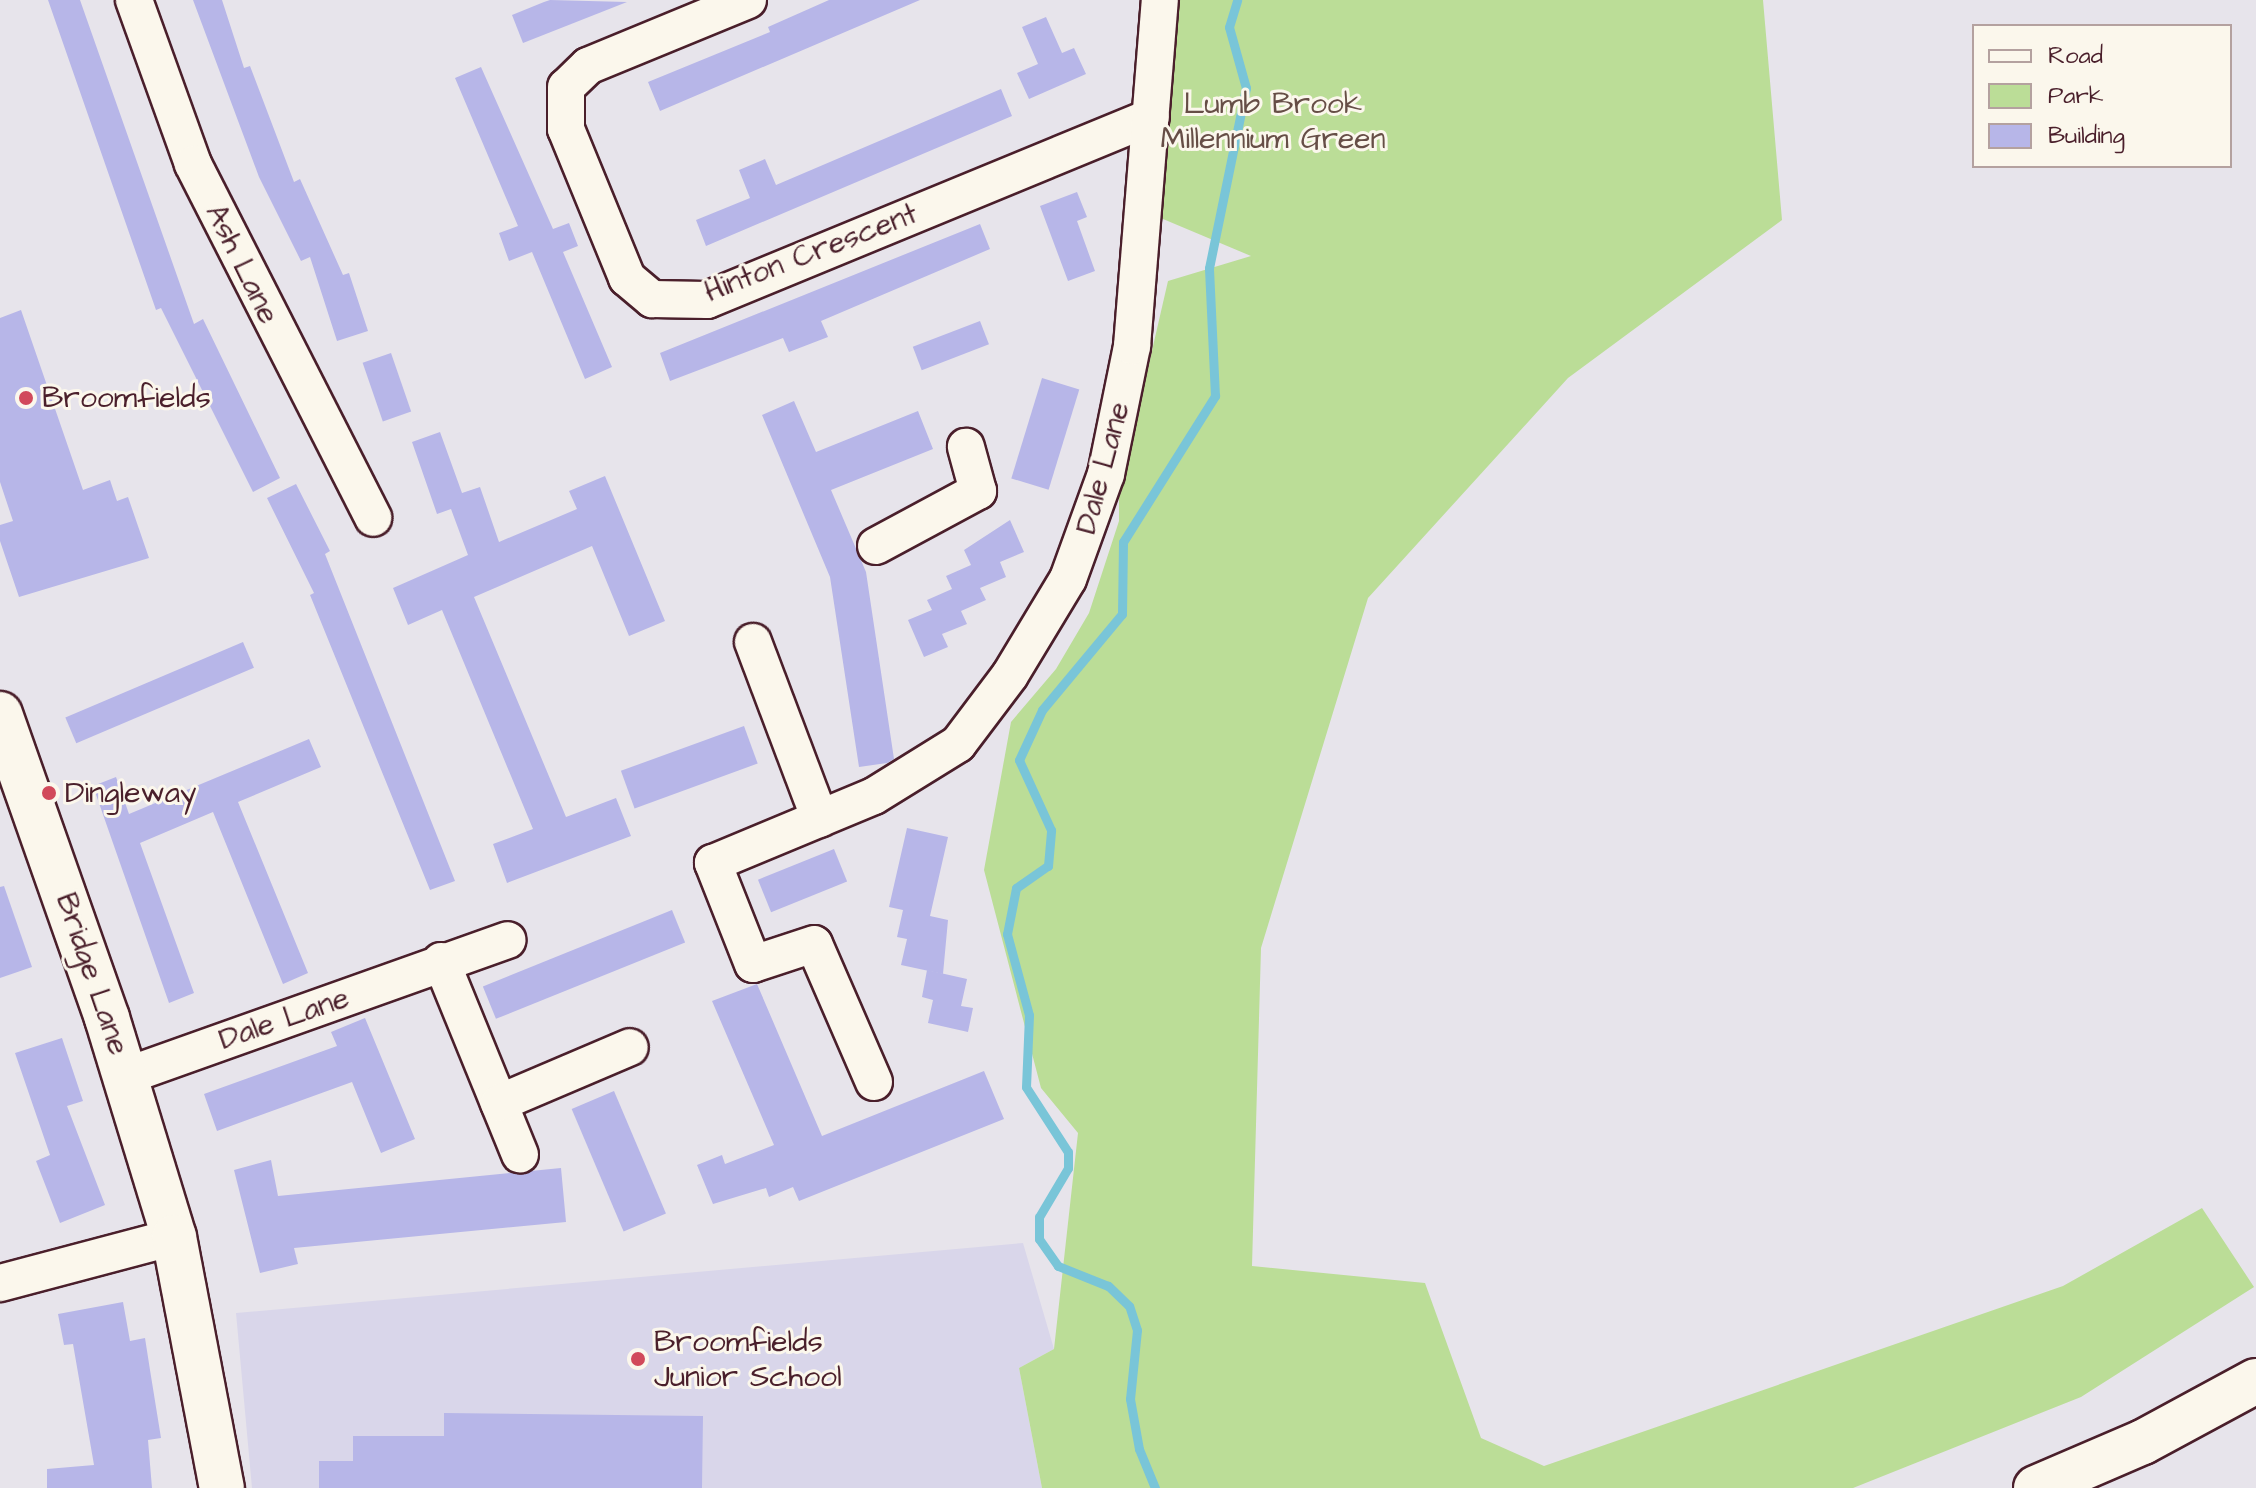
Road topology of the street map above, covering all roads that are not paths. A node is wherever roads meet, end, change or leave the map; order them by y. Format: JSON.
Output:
{"nodes":[{"id":1,"x":134,"y":0,"type":"edge"},
{"id":2,"x":748,"y":0,"type":"edge"},
{"id":3,"x":1160,"y":0,"type":"edge"},
{"id":4,"x":1151,"y":117,"type":"junction"},
{"id":5,"x":966,"y":447,"type":"dead end"},
{"id":6,"x":373,"y":518,"type":"dead end"},
{"id":7,"x":876,"y":546,"type":"dead end"},
{"id":8,"x":753,"y":642,"type":"dead end"},
{"id":9,"x":0,"y":714,"type":"edge"},
{"id":10,"x":820,"y":819,"type":"junction"},
{"id":11,"x":508,"y":940,"type":"dead end"},
{"id":12,"x":441,"y":961,"type":"junction"},
{"id":13,"x":630,"y":1047,"type":"dead end"},
{"id":14,"x":126,"y":1076,"type":"junction"},
{"id":15,"x":874,"y":1082,"type":"dead end"},
{"id":16,"x":499,"y":1103,"type":"junction"},
{"id":17,"x":520,"y":1155,"type":"dead end"},
{"id":18,"x":174,"y":1237,"type":"junction"},
{"id":19,"x":0,"y":1283,"type":"edge"},
{"id":20,"x":2256,"y":1381,"type":"edge"},
{"id":21,"x":222,"y":1488,"type":"edge"},
{"id":22,"x":2036,"y":1488,"type":"edge"}],
"edges":[{"from":1,"to":6,"type":"street","name":"Ash Lane"},
{"from":2,"to":4,"type":"street","name":"Hinton Crescent"},
{"from":3,"to":4,"type":"street","name":"Dale Lane"},
{"from":4,"to":10,"type":"street","name":"Dale Lane"},
{"from":5,"to":7,"type":"street"},
{"from":8,"to":10,"type":"street"},
{"from":9,"to":14,"type":"street","name":"Bridge Lane"},
{"from":10,"to":15,"type":"street","name":"Dale Lane"},
{"from":11,"to":12,"type":"street","name":"Dale Lane"},
{"from":12,"to":14,"type":"street","name":"Dale Lane"},
{"from":12,"to":16,"type":"street"},
{"from":13,"to":16,"type":"street"},
{"from":14,"to":18,"type":"street","name":"Bridge Lane"},
{"from":16,"to":17,"type":"street"},
{"from":18,"to":19,"type":"street"},
{"from":18,"to":21,"type":"street","name":"Bridge Lane"},
{"from":20,"to":22,"type":"street"}]}
